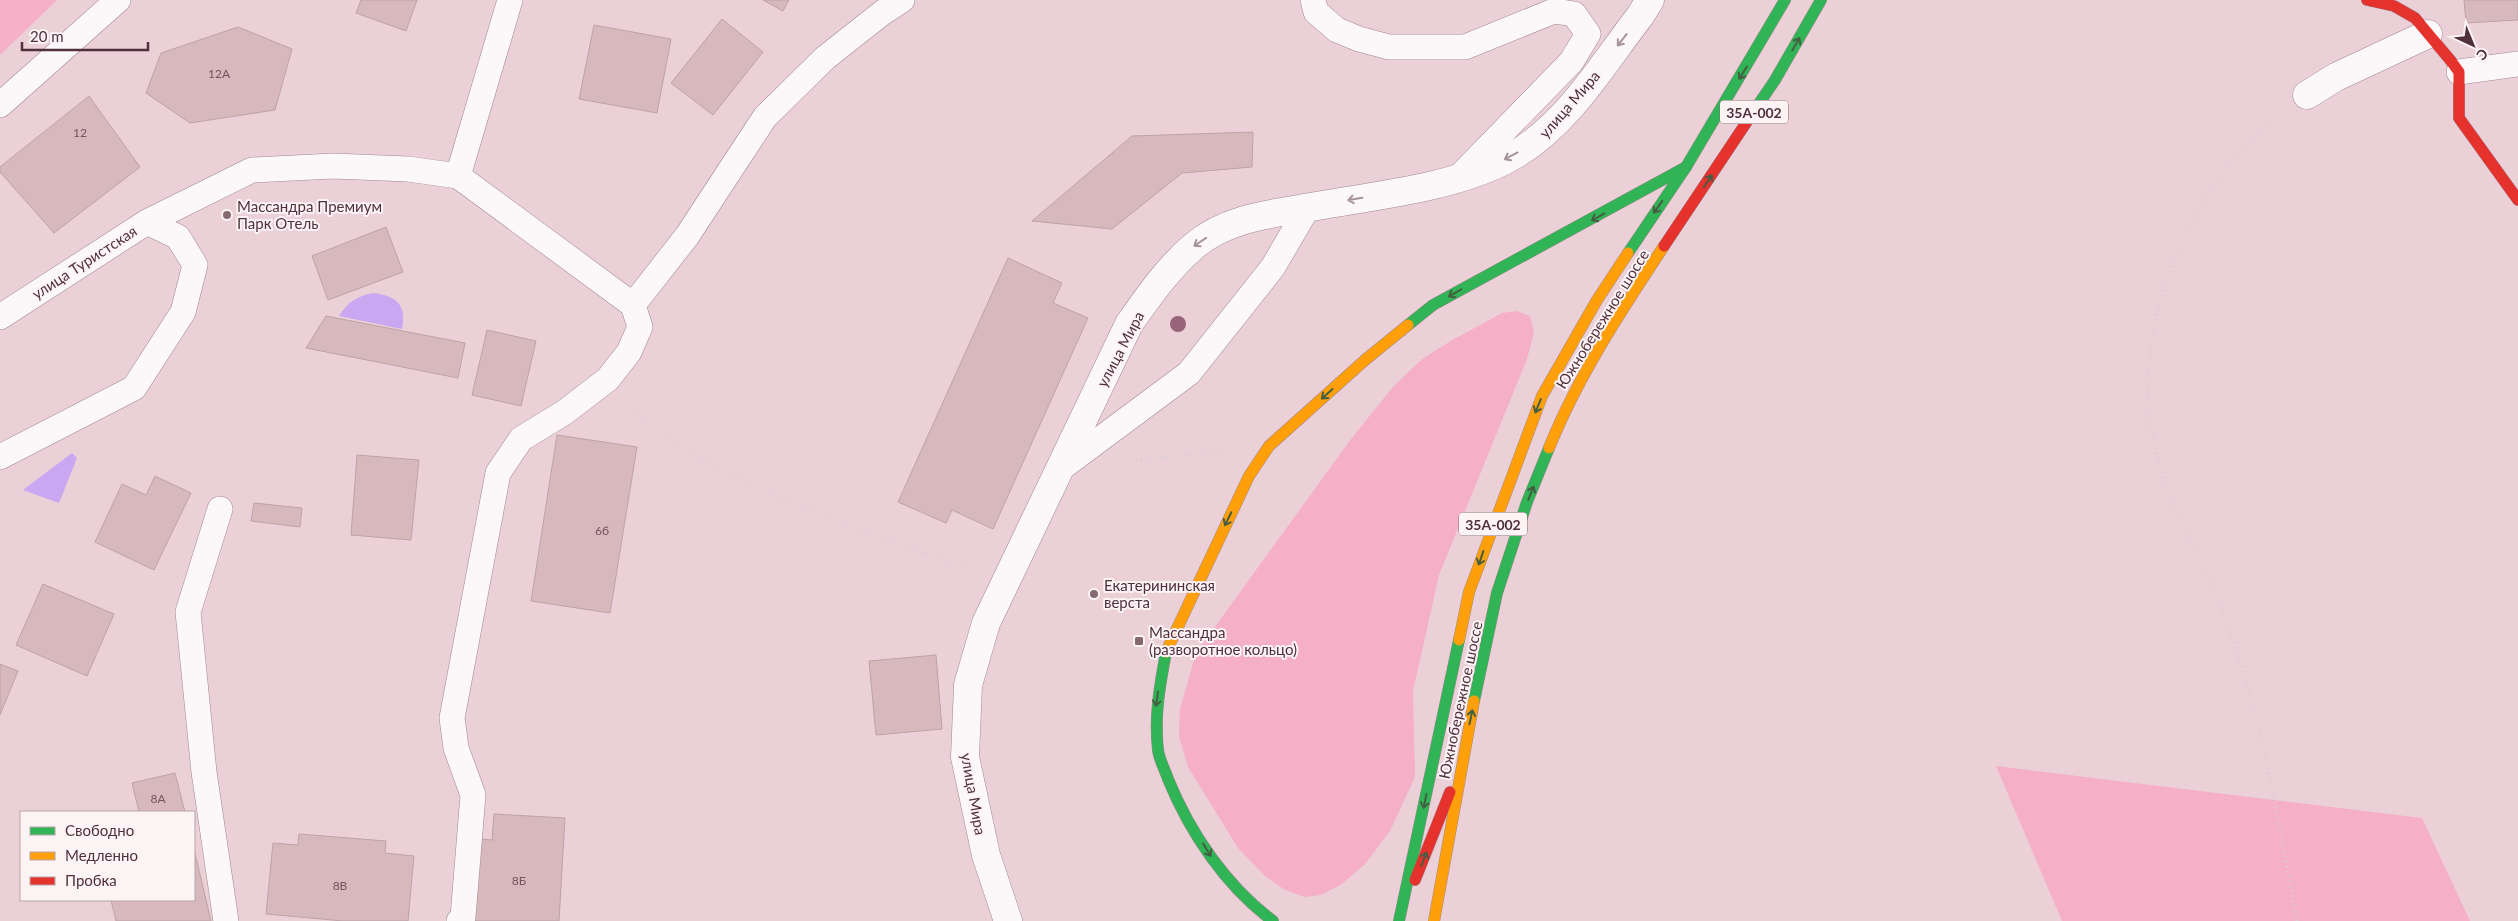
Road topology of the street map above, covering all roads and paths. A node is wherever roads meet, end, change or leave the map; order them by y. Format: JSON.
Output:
{"nodes":[{"id":1,"x":118,"y":0,"type":"edge"},
{"id":2,"x":510,"y":0,"type":"edge"},
{"id":3,"x":902,"y":0,"type":"edge"},
{"id":4,"x":1313,"y":0,"type":"edge"},
{"id":5,"x":1650,"y":0,"type":"edge"},
{"id":6,"x":1785,"y":0,"type":"edge"},
{"id":7,"x":1821,"y":0,"type":"edge"},
{"id":8,"x":2367,"y":0,"type":"edge"},
{"id":9,"x":2428,"y":34,"type":"junction"},
{"id":10,"x":2518,"y":64,"type":"edge"},
{"id":11,"x":2459,"y":72,"type":"junction"},
{"id":12,"x":2307,"y":96,"type":"joint"},
{"id":13,"x":0,"y":105,"type":"edge"},
{"id":14,"x":1686,"y":167,"type":"junction"},
{"id":15,"x":458,"y":176,"type":"junction"},
{"id":16,"x":1457,"y":179,"type":"junction"},
{"id":17,"x":2518,"y":200,"type":"edge"},
{"id":18,"x":1308,"y":207,"type":"junction"},
{"id":19,"x":147,"y":222,"type":"junction"},
{"id":20,"x":634,"y":306,"type":"junction"},
{"id":21,"x":0,"y":317,"type":"edge"},
{"id":22,"x":608,"y":379,"type":"junction"},
{"id":23,"x":1270,"y":446,"type":"junction"},
{"id":24,"x":0,"y":457,"type":"edge"},
{"id":25,"x":1126,"y":462,"type":"dead end"},
{"id":26,"x":1060,"y":469,"type":"junction"},
{"id":27,"x":220,"y":509,"type":"dead end"},
{"id":28,"x":1006,"y":582,"type":"junction"},
{"id":29,"x":1461,"y":764,"type":"junction"},
{"id":30,"x":226,"y":921,"type":"edge"},
{"id":31,"x":459,"y":921,"type":"edge"},
{"id":32,"x":1008,"y":921,"type":"edge"},
{"id":33,"x":1273,"y":921,"type":"edge"},
{"id":34,"x":1399,"y":921,"type":"edge"},
{"id":35,"x":1434,"y":921,"type":"edge"},
{"id":36,"x":2297,"y":921,"type":"edge"}],
"edges":[{"from":1,"to":13,"type":"lane"},
{"from":2,"to":15,"type":"lane"},
{"from":3,"to":20,"type":"lane"},
{"from":4,"to":16,"type":"lane"},
{"from":5,"to":16,"type":"street","name":"улица Мира","one_way":true},
{"from":6,"to":14,"type":"main road","name":"Южнобережное шоссе","number":"35А-002","one_way":true},
{"from":29,"to":7,"type":"main road","name":"Южнобережное шоссе","number":"35А-002","one_way":true},
{"from":8,"to":9,"type":"main road"},
{"from":9,"to":11,"type":"main road"},
{"from":9,"to":12,"type":"street"},
{"from":10,"to":11,"type":"lane"},
{"from":11,"to":17,"type":"main road"},
{"from":12,"to":36,"type":"path"},
{"from":14,"to":23,"type":"main road","one_way":true},
{"from":14,"to":34,"type":"main road","name":"Южнобережное шоссе","number":"35А-002","one_way":true},
{"from":15,"to":19,"type":"lane"},
{"from":15,"to":20,"type":"lane"},
{"from":16,"to":18,"type":"street","name":"улица Мира","one_way":true},
{"from":18,"to":26,"type":"lane"},
{"from":18,"to":26,"type":"street","name":"улица Мира","one_way":true},
{"from":19,"to":21,"type":"lane","name":"улица Туристская"},
{"from":19,"to":24,"type":"lane","name":"улица Туристская"},
{"from":20,"to":22,"type":"lane"},
{"from":22,"to":28,"type":"path"},
{"from":22,"to":31,"type":"lane"},
{"from":23,"to":25,"type":"path"},
{"from":23,"to":33,"type":"main road","one_way":true},
{"from":26,"to":28,"type":"street","name":"улица Мира"},
{"from":27,"to":30,"type":"lane"},
{"from":28,"to":32,"type":"street","name":"улица Мира"},
{"from":34,"to":29,"type":"main road","one_way":true},
{"from":29,"to":35,"type":"main road","name":"Южнобережное шоссе","number":"35А-002"}]}
